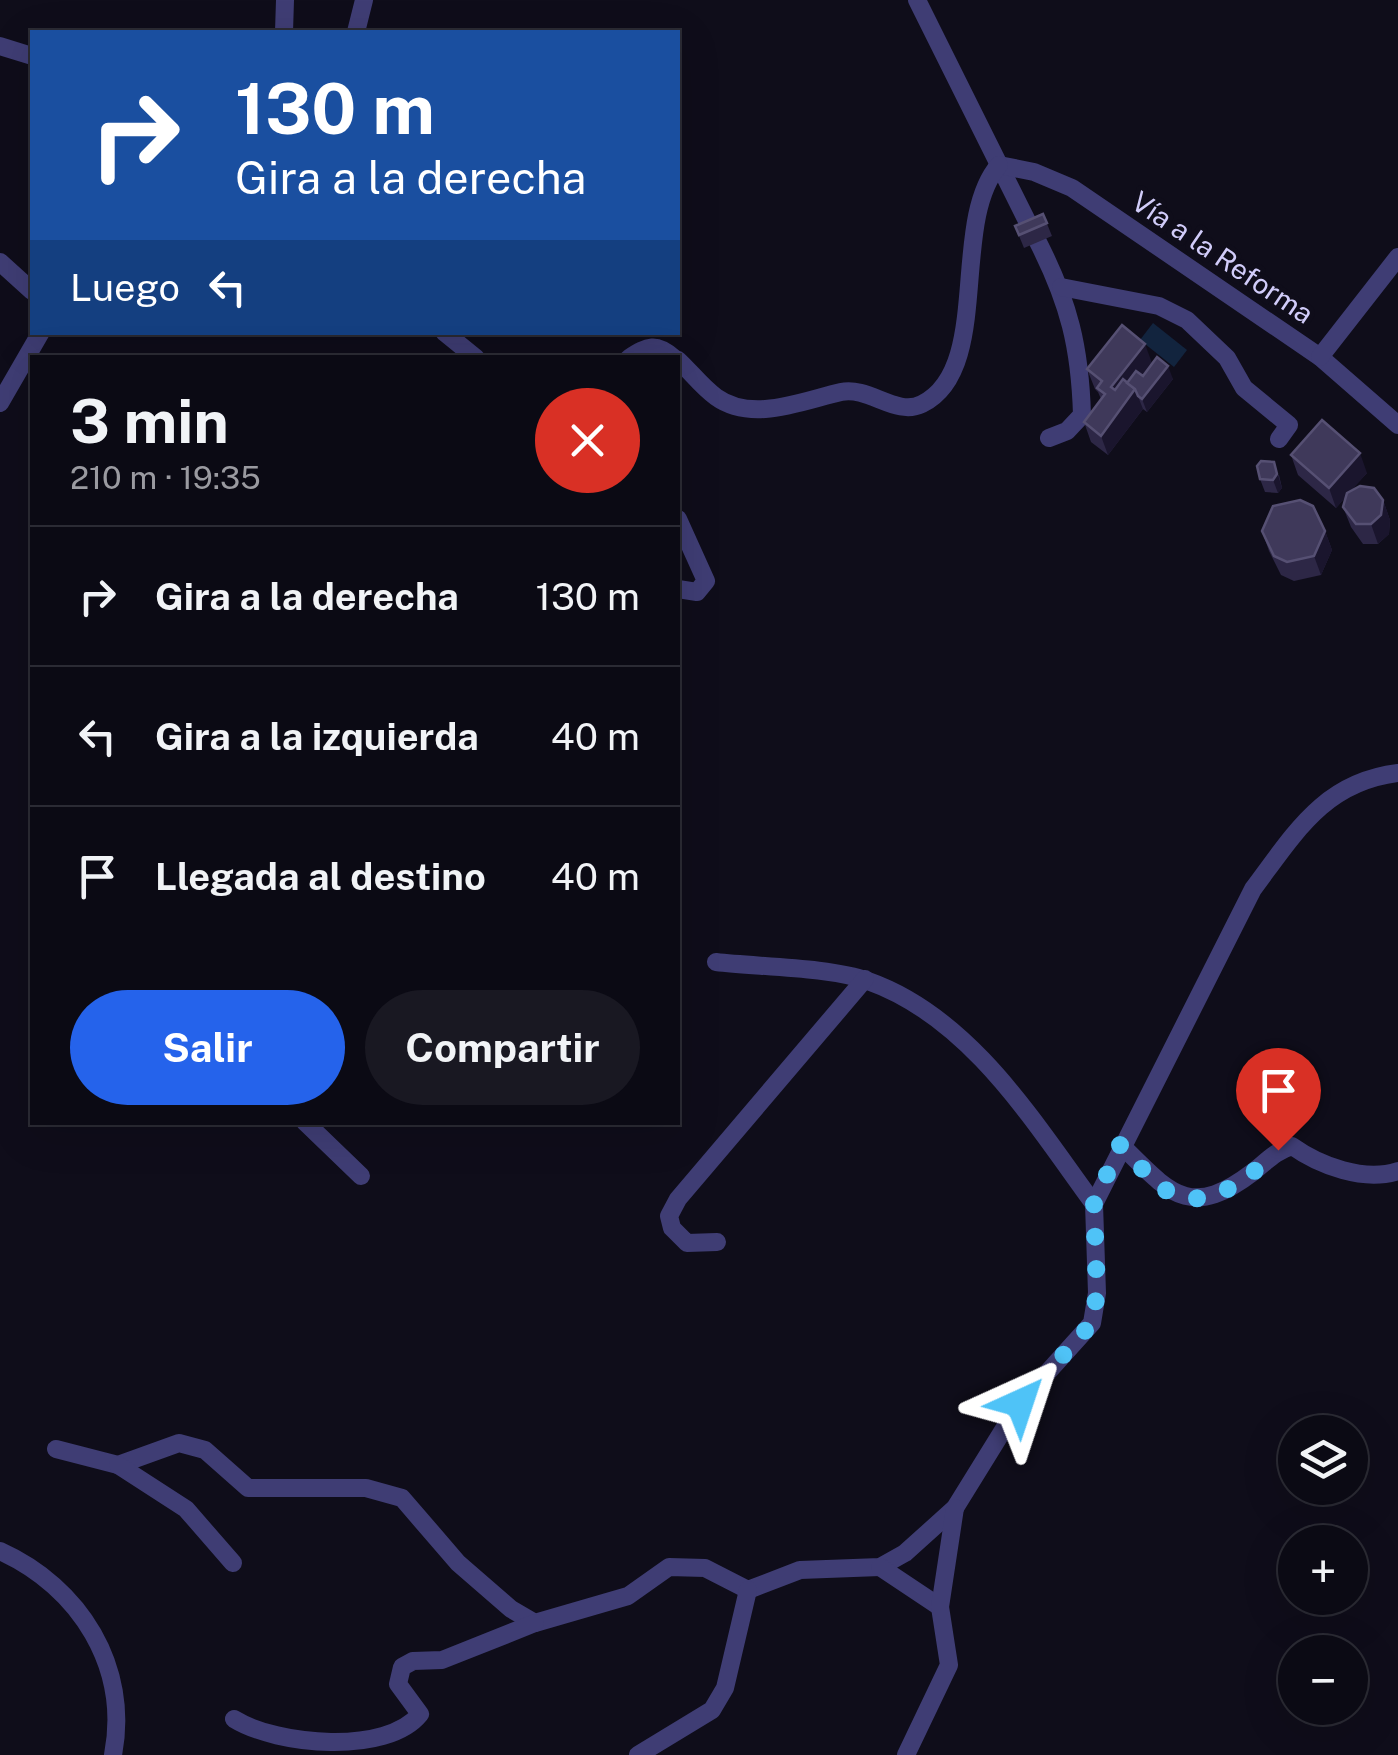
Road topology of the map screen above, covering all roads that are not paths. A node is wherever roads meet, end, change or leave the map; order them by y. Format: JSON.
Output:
{"nodes":[{"id":1,"x":285,"y":0,"type":"edge"},
{"id":2,"x":364,"y":0,"type":"edge"},
{"id":3,"x":917,"y":0,"type":"edge"},
{"id":4,"x":284,"y":30,"type":"edge"},
{"id":5,"x":356,"y":30,"type":"edge"},
{"id":6,"x":0,"y":46,"type":"edge"},
{"id":7,"x":30,"y":55,"type":"edge"},
{"id":8,"x":999,"y":165,"type":"junction"},
{"id":9,"x":1398,"y":256,"type":"edge"},
{"id":10,"x":0,"y":262,"type":"edge"},
{"id":11,"x":1061,"y":287,"type":"junction"},
{"id":12,"x":30,"y":289,"type":"edge"},
{"id":13,"x":39,"y":335,"type":"edge"},
{"id":14,"x":448,"y":335,"type":"edge"},
{"id":15,"x":472,"y":355,"type":"edge"},
{"id":16,"x":634,"y":355,"type":"edge"},
{"id":17,"x":671,"y":355,"type":"edge"},
{"id":18,"x":1320,"y":357,"type":"junction"},
{"id":19,"x":680,"y":363,"type":"edge"},
{"id":20,"x":0,"y":404,"type":"edge"},
{"id":21,"x":1398,"y":425,"type":"edge"},
{"id":22,"x":1048,"y":438,"type":"dead end"},
{"id":23,"x":1278,"y":439,"type":"dead end"},
{"id":24,"x":680,"y":523,"type":"edge"},
{"id":25,"x":680,"y":589,"type":"edge"},
{"id":26,"x":1398,"y":773,"type":"edge"},
{"id":27,"x":716,"y":962,"type":"dead end"},
{"id":28,"x":865,"y":979,"type":"junction"},
{"id":29,"x":308,"y":1125,"type":"edge"},
{"id":30,"x":1120,"y":1145,"type":"junction"},
{"id":31,"x":1398,"y":1171,"type":"edge"},
{"id":32,"x":361,"y":1176,"type":"dead end"},
{"id":33,"x":1094,"y":1204,"type":"junction"},
{"id":34,"x":717,"y":1242,"type":"dead end"},
{"id":35,"x":56,"y":1449,"type":"dead end"},
{"id":36,"x":118,"y":1465,"type":"junction"},
{"id":37,"x":955,"y":1508,"type":"junction"},
{"id":38,"x":0,"y":1551,"type":"edge"},
{"id":39,"x":233,"y":1563,"type":"dead end"},
{"id":40,"x":880,"y":1567,"type":"junction"},
{"id":41,"x":748,"y":1590,"type":"junction"},
{"id":42,"x":940,"y":1606,"type":"junction"},
{"id":43,"x":535,"y":1623,"type":"junction"},
{"id":44,"x":234,"y":1719,"type":"dead end"},
{"id":45,"x":113,"y":1755,"type":"edge"},
{"id":46,"x":638,"y":1755,"type":"edge"},
{"id":47,"x":906,"y":1755,"type":"edge"}],
"edges":[{"from":1,"to":4,"type":"street"},
{"from":2,"to":5,"type":"street"},
{"from":3,"to":8,"type":"street"},
{"from":6,"to":7,"type":"street"},
{"from":8,"to":11,"type":"street"},
{"from":8,"to":18,"type":"street","name":"Vía a la Reforma"},
{"from":8,"to":19,"type":"street"},
{"from":9,"to":18,"type":"street"},
{"from":10,"to":12,"type":"street"},
{"from":11,"to":22,"type":"street"},
{"from":11,"to":23,"type":"street"},
{"from":13,"to":20,"type":"street"},
{"from":14,"to":15,"type":"street"},
{"from":16,"to":17,"type":"street"},
{"from":18,"to":21,"type":"street","name":"Vía a la Reforma"},
{"from":24,"to":25,"type":"street"},
{"from":26,"to":30,"type":"street"},
{"from":27,"to":28,"type":"street"},
{"from":28,"to":33,"type":"street"},
{"from":28,"to":34,"type":"street"},
{"from":29,"to":32,"type":"street"},
{"from":30,"to":31,"type":"street"},
{"from":30,"to":33,"type":"street"},
{"from":33,"to":37,"type":"street"},
{"from":35,"to":36,"type":"street"},
{"from":36,"to":39,"type":"street"},
{"from":36,"to":43,"type":"street"},
{"from":37,"to":40,"type":"street"},
{"from":37,"to":42,"type":"street"},
{"from":38,"to":45,"type":"street"},
{"from":40,"to":41,"type":"street"},
{"from":40,"to":42,"type":"street"},
{"from":41,"to":43,"type":"street"},
{"from":41,"to":46,"type":"street"},
{"from":42,"to":47,"type":"street"},
{"from":43,"to":44,"type":"street"}]}
